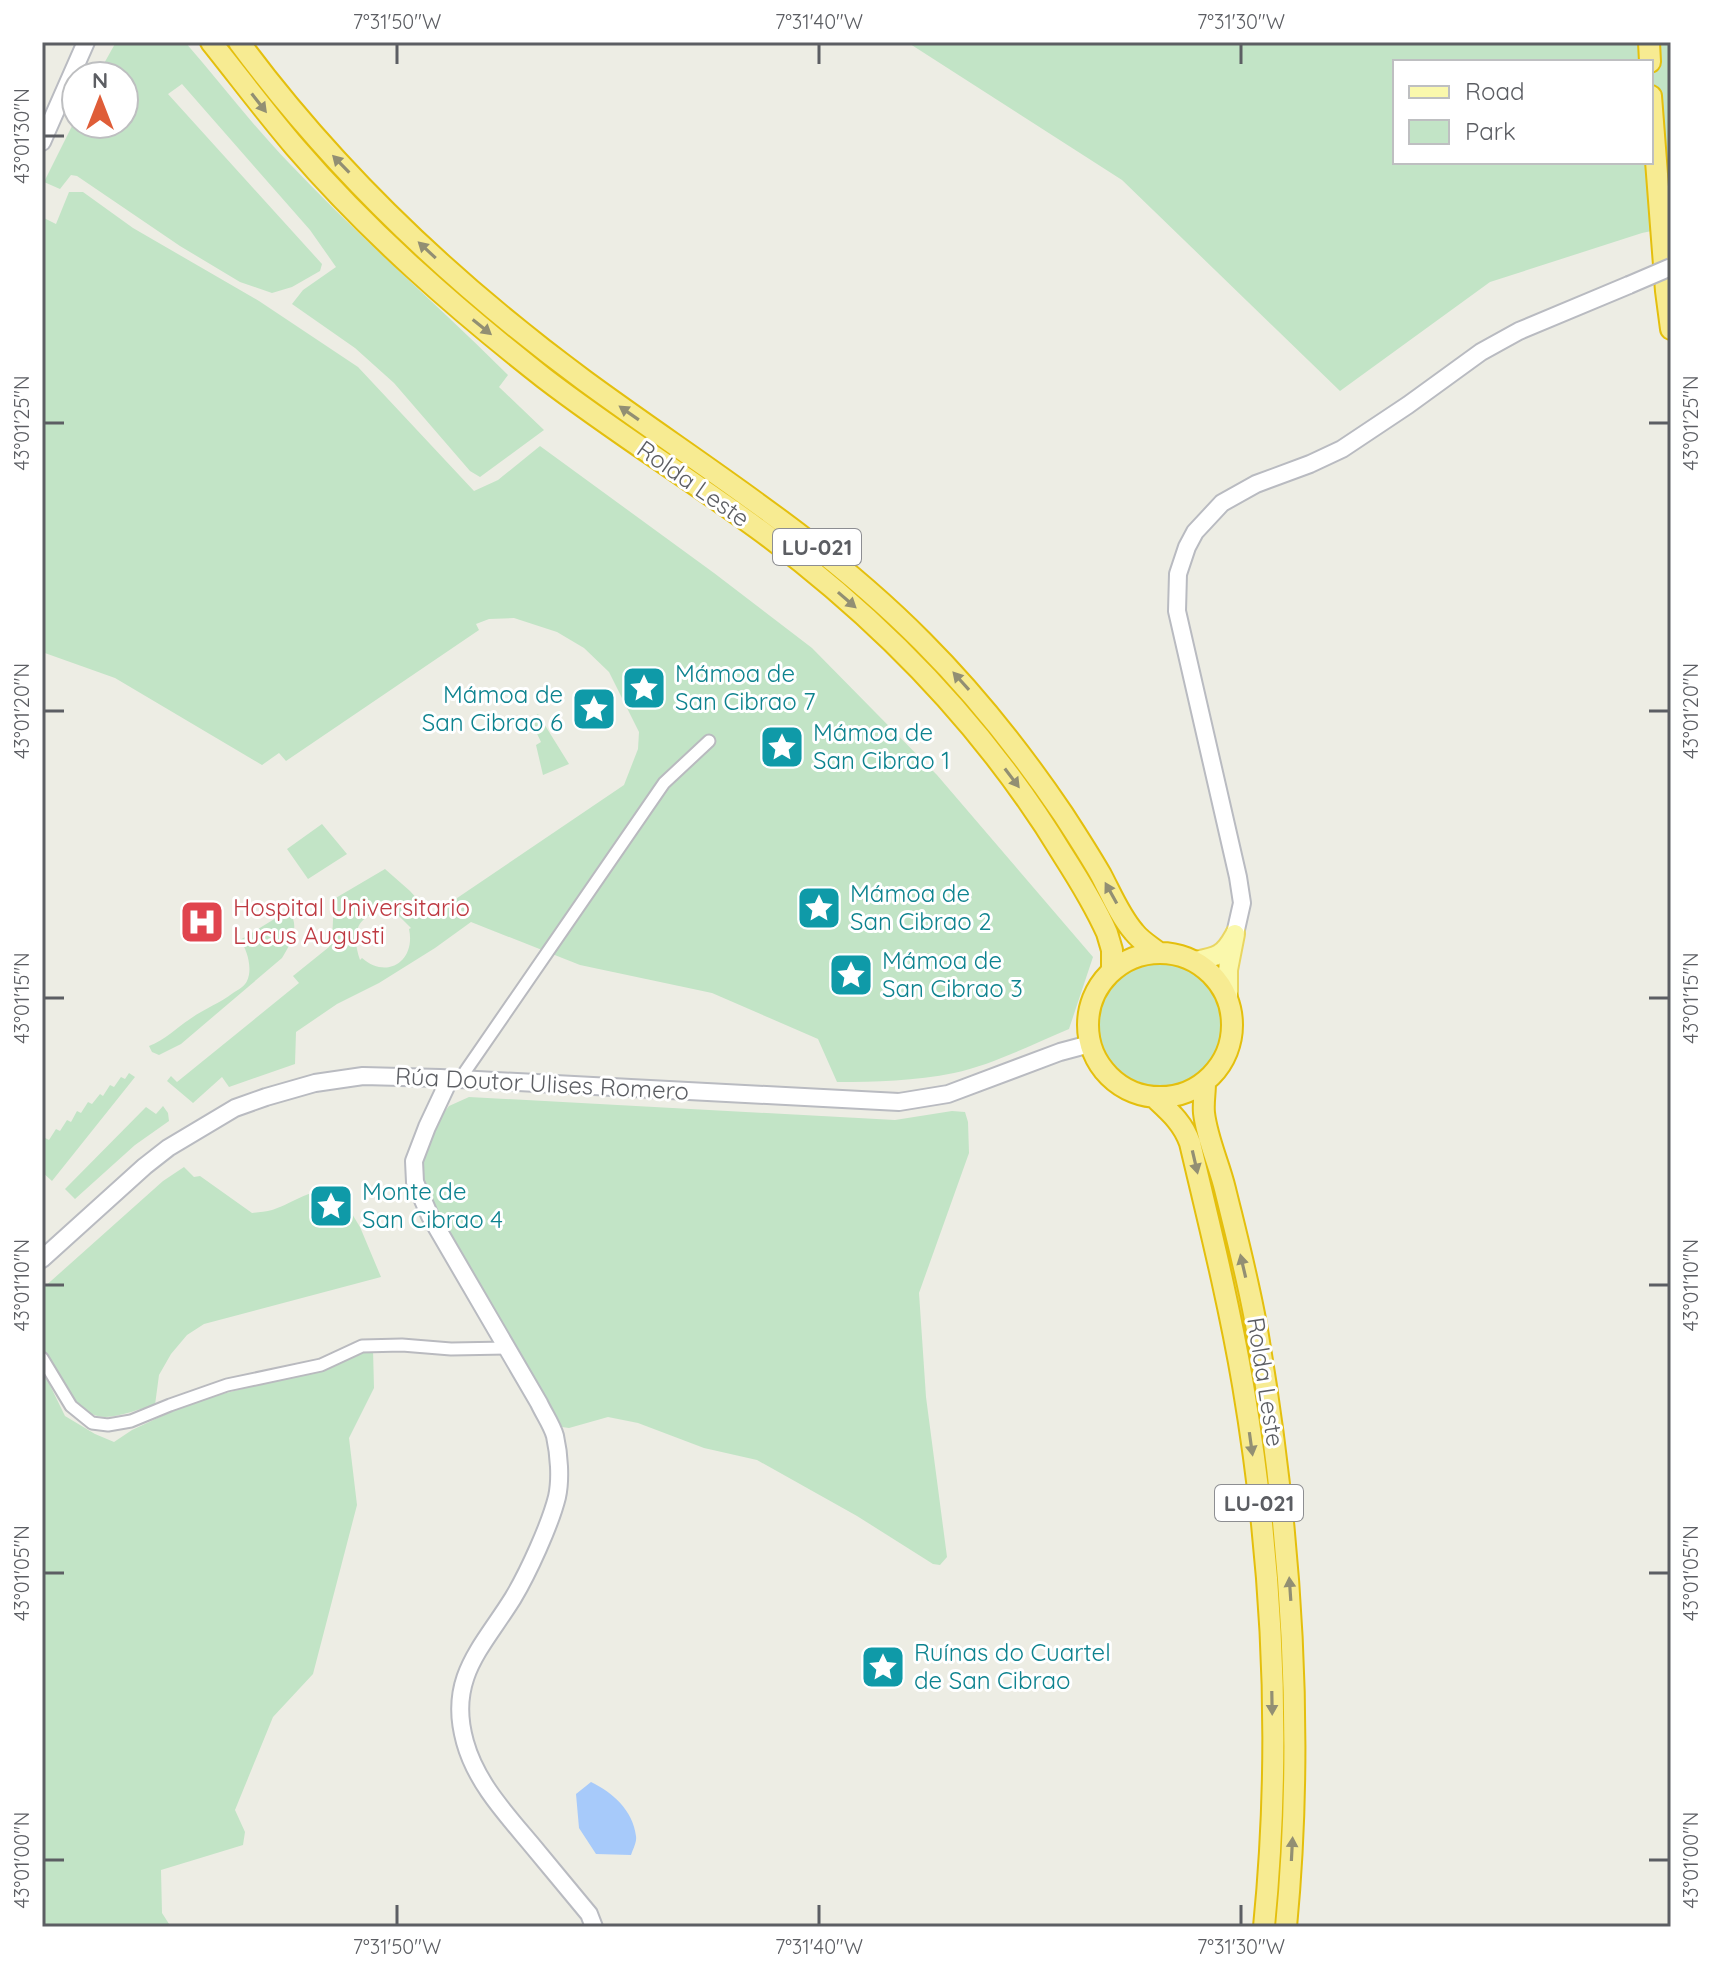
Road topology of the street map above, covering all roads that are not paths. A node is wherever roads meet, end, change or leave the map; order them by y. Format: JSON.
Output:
{"nodes":[{"id":1,"x":86,"y":42,"type":"edge"},
{"id":2,"x":211,"y":42,"type":"edge"},
{"id":3,"x":239,"y":42,"type":"edge"},
{"id":4,"x":1653,"y":122,"type":"edge"},
{"id":5,"x":42,"y":142,"type":"edge"},
{"id":6,"x":1671,"y":267,"type":"edge"},
{"id":7,"x":1671,"y":329,"type":"edge"},
{"id":8,"x":709,"y":741,"type":"dead end"},
{"id":9,"x":1235,"y":934,"type":"junction"},
{"id":10,"x":1159,"y":953,"type":"junction"},
{"id":11,"x":1195,"y":961,"type":"junction"},
{"id":12,"x":1112,"y":971,"type":"junction"},
{"id":13,"x":1228,"y":997,"type":"junction"},
{"id":14,"x":1090,"y":1044,"type":"junction"},
{"id":15,"x":455,"y":1078,"type":"junction"},
{"id":16,"x":1205,"y":1083,"type":"junction"},
{"id":17,"x":1155,"y":1098,"type":"junction"},
{"id":18,"x":42,"y":1259,"type":"edge"},
{"id":19,"x":507,"y":1348,"type":"junction"},
{"id":20,"x":42,"y":1358,"type":"edge"},
{"id":21,"x":594,"y":1927,"type":"edge"},
{"id":22,"x":1264,"y":1927,"type":"edge"},
{"id":23,"x":1286,"y":1927,"type":"edge"}],
"edges":[{"from":1,"to":5,"type":"street"},
{"from":2,"to":12,"type":"highway","name":"Rolda Leste","number":"LU-021","one_way":true},
{"from":10,"to":3,"type":"highway","name":"Rolda Leste","number":"LU-021","one_way":true},
{"from":4,"to":7,"type":"highway"},
{"from":6,"to":9,"type":"street","bridge":true},
{"from":8,"to":15,"type":"street"},
{"from":9,"to":11,"type":"main road"},
{"from":9,"to":13,"type":"main road"},
{"from":10,"to":11,"type":"highway","name":"Rolda Leste","number":"LU-021"},
{"from":10,"to":12,"type":"highway","name":"Rolda Leste","number":"LU-021"},
{"from":11,"to":13,"type":"highway"},
{"from":12,"to":14,"type":"highway"},
{"from":13,"to":16,"type":"highway"},
{"from":14,"to":15,"type":"street","name":"Rúa Doutor Ulises Romero"},
{"from":14,"to":17,"type":"highway","name":"Rolda Leste","number":"LU-021"},
{"from":15,"to":18,"type":"street","name":"Rúa Doutor Ulises Romero"},
{"from":15,"to":19,"type":"street"},
{"from":16,"to":17,"type":"highway"},
{"from":23,"to":16,"type":"highway","name":"Rolda Leste","number":"LU-021","one_way":true},
{"from":17,"to":22,"type":"highway","name":"Rolda Leste","number":"LU-021","one_way":true},
{"from":19,"to":20,"type":"street"},
{"from":19,"to":21,"type":"street"}]}
